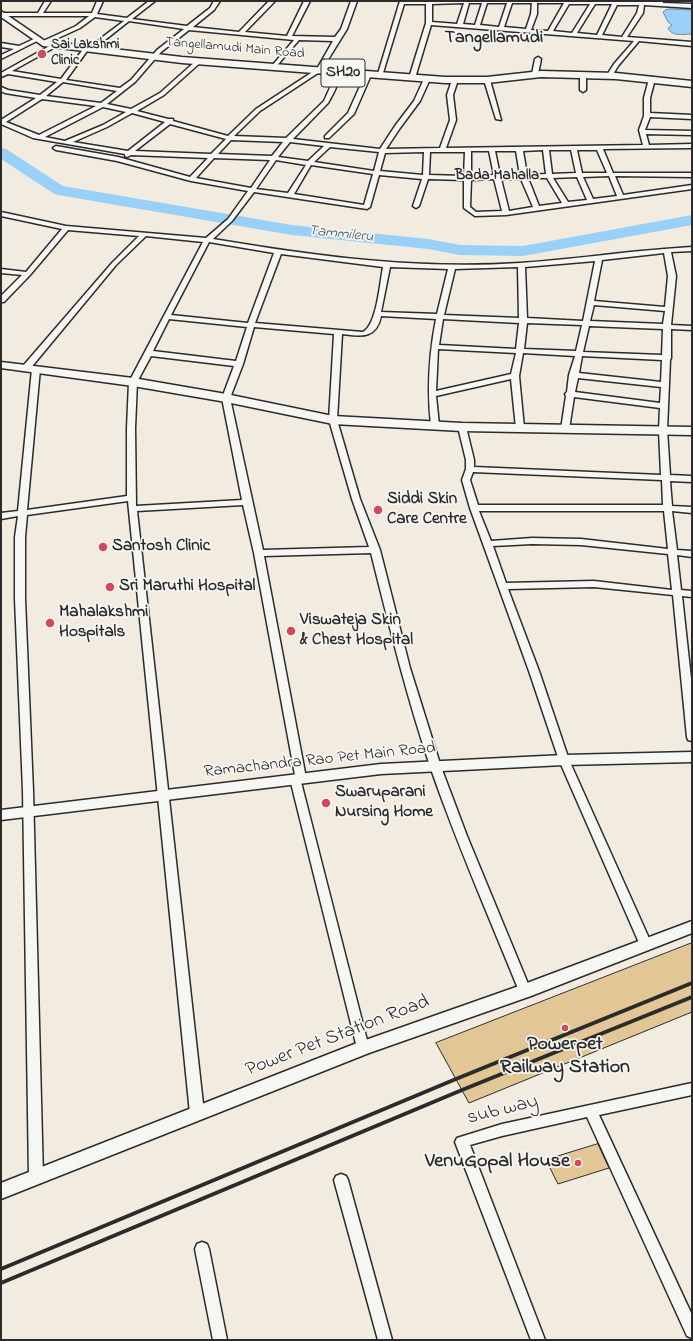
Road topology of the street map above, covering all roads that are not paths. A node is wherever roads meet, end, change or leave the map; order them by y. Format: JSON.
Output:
{"nodes":[{"id":1,"x":48,"y":1,"type":"edge"},
{"id":2,"x":100,"y":1,"type":"edge"},
{"id":3,"x":152,"y":1,"type":"edge"},
{"id":4,"x":217,"y":1,"type":"edge"},
{"id":5,"x":272,"y":1,"type":"edge"},
{"id":6,"x":306,"y":1,"type":"edge"},
{"id":7,"x":354,"y":1,"type":"edge"},
{"id":8,"x":485,"y":1,"type":"edge"},
{"id":9,"x":510,"y":1,"type":"edge"},
{"id":10,"x":523,"y":1,"type":"edge"},
{"id":11,"x":403,"y":2,"type":"edge"},
{"id":12,"x":445,"y":2,"type":"edge"},
{"id":13,"x":467,"y":2,"type":"edge"},
{"id":14,"x":535,"y":2,"type":"edge"},
{"id":15,"x":568,"y":2,"type":"edge"},
{"id":16,"x":606,"y":2,"type":"edge"},
{"id":17,"x":660,"y":2,"type":"edge"},
{"id":18,"x":429,"y":3,"type":"junction"},
{"id":19,"x":592,"y":3,"type":"junction"},
{"id":20,"x":615,"y":3,"type":"junction"},
{"id":21,"x":642,"y":4,"type":"junction"},
{"id":22,"x":692,"y":6,"type":"edge"},
{"id":23,"x":2,"y":14,"type":"edge"},
{"id":24,"x":40,"y":14,"type":"junction"},
{"id":25,"x":94,"y":15,"type":"junction"},
{"id":26,"x":129,"y":20,"type":"junction"},
{"id":27,"x":428,"y":23,"type":"junction"},
{"id":28,"x":460,"y":24,"type":"junction"},
{"id":29,"x":477,"y":26,"type":"junction"},
{"id":30,"x":188,"y":28,"type":"junction"},
{"id":31,"x":501,"y":29,"type":"junction"},
{"id":32,"x":528,"y":31,"type":"junction"},
{"id":33,"x":550,"y":32,"type":"junction"},
{"id":34,"x":241,"y":33,"type":"junction"},
{"id":35,"x":574,"y":34,"type":"junction"},
{"id":36,"x":600,"y":35,"type":"junction"},
{"id":37,"x":289,"y":38,"type":"junction"},
{"id":38,"x":624,"y":38,"type":"junction"},
{"id":39,"x":297,"y":39,"type":"junction"},
{"id":40,"x":337,"y":39,"type":"junction"},
{"id":41,"x":638,"y":39,"type":"junction"},
{"id":42,"x":40,"y":41,"type":"junction"},
{"id":43,"x":692,"y":44,"type":"edge"},
{"id":44,"x":1,"y":45,"type":"edge"},
{"id":45,"x":55,"y":45,"type":"junction"},
{"id":46,"x":20,"y":48,"type":"junction"},
{"id":47,"x":87,"y":50,"type":"junction"},
{"id":48,"x":1,"y":56,"type":"edge"},
{"id":49,"x":154,"y":56,"type":"junction"},
{"id":50,"x":538,"y":59,"type":"dead end"},
{"id":51,"x":199,"y":61,"type":"junction"},
{"id":52,"x":274,"y":67,"type":"junction"},
{"id":53,"x":319,"y":70,"type":"junction"},
{"id":54,"x":8,"y":72,"type":"junction"},
{"id":55,"x":340,"y":72,"type":"junction"},
{"id":56,"x":535,"y":74,"type":"junction"},
{"id":57,"x":1,"y":75,"type":"edge"},
{"id":58,"x":368,"y":75,"type":"junction"},
{"id":59,"x":583,"y":75,"type":"junction"},
{"id":60,"x":379,"y":76,"type":"junction"},
{"id":61,"x":610,"y":76,"type":"junction"},
{"id":62,"x":412,"y":78,"type":"junction"},
{"id":63,"x":427,"y":79,"type":"junction"},
{"id":64,"x":63,"y":80,"type":"junction"},
{"id":65,"x":455,"y":80,"type":"junction"},
{"id":66,"x":487,"y":80,"type":"junction"},
{"id":67,"x":652,"y":80,"type":"junction"},
{"id":68,"x":692,"y":84,"type":"edge"},
{"id":69,"x":121,"y":90,"type":"junction"},
{"id":70,"x":583,"y":90,"type":"dead end"},
{"id":71,"x":3,"y":92,"type":"edge"},
{"id":72,"x":41,"y":98,"type":"junction"},
{"id":73,"x":102,"y":105,"type":"junction"},
{"id":74,"x":131,"y":111,"type":"junction"},
{"id":75,"x":647,"y":115,"type":"junction"},
{"id":76,"x":692,"y":117,"type":"edge"},
{"id":77,"x":499,"y":119,"type":"dead end"},
{"id":78,"x":171,"y":120,"type":"junction"},
{"id":79,"x":2,"y":122,"type":"edge"},
{"id":80,"x":643,"y":132,"type":"junction"},
{"id":81,"x":692,"y":133,"type":"edge"},
{"id":82,"x":40,"y":137,"type":"junction"},
{"id":83,"x":327,"y":137,"type":"dead end"},
{"id":84,"x":230,"y":138,"type":"junction"},
{"id":85,"x":288,"y":140,"type":"junction"},
{"id":86,"x":66,"y":143,"type":"junction"},
{"id":87,"x":328,"y":145,"type":"junction"},
{"id":88,"x":692,"y":146,"type":"edge"},
{"id":89,"x":647,"y":147,"type":"junction"},
{"id":90,"x":56,"y":148,"type":"dead end"},
{"id":91,"x":519,"y":148,"type":"junction"},
{"id":92,"x":574,"y":148,"type":"junction"},
{"id":93,"x":599,"y":148,"type":"junction"},
{"id":94,"x":443,"y":149,"type":"junction"},
{"id":95,"x":468,"y":149,"type":"junction"},
{"id":96,"x":492,"y":149,"type":"junction"},
{"id":97,"x":546,"y":149,"type":"junction"},
{"id":98,"x":427,"y":150,"type":"junction"},
{"id":99,"x":382,"y":151,"type":"junction"},
{"id":100,"x":130,"y":153,"type":"junction"},
{"id":101,"x":212,"y":157,"type":"junction"},
{"id":102,"x":274,"y":158,"type":"junction"},
{"id":103,"x":118,"y":159,"type":"junction"},
{"id":104,"x":309,"y":164,"type":"junction"},
{"id":105,"x":376,"y":173,"type":"junction"},
{"id":106,"x":579,"y":175,"type":"junction"},
{"id":107,"x":610,"y":175,"type":"junction"},
{"id":108,"x":692,"y":175,"type":"edge"},
{"id":109,"x":524,"y":176,"type":"junction"},
{"id":110,"x":548,"y":176,"type":"junction"},
{"id":111,"x":426,"y":177,"type":"junction"},
{"id":112,"x":496,"y":177,"type":"junction"},
{"id":113,"x":468,"y":178,"type":"junction"},
{"id":114,"x":191,"y":179,"type":"junction"},
{"id":115,"x":692,"y":188,"type":"edge"},
{"id":116,"x":252,"y":190,"type":"junction"},
{"id":117,"x":290,"y":195,"type":"junction"},
{"id":118,"x":621,"y":197,"type":"junction"},
{"id":119,"x":592,"y":201,"type":"junction"},
{"id":120,"x":566,"y":205,"type":"junction"},
{"id":121,"x":416,"y":206,"type":"dead end"},
{"id":122,"x":538,"y":209,"type":"junction"},
{"id":123,"x":506,"y":213,"type":"junction"},
{"id":124,"x":4,"y":215,"type":"edge"},
{"id":125,"x":1,"y":223,"type":"edge"},
{"id":126,"x":66,"y":228,"type":"junction"},
{"id":127,"x":144,"y":234,"type":"junction"},
{"id":128,"x":207,"y":240,"type":"junction"},
{"id":129,"x":692,"y":249,"type":"edge"},
{"id":130,"x":667,"y":250,"type":"junction"},
{"id":131,"x":278,"y":252,"type":"junction"},
{"id":132,"x":599,"y":258,"type":"junction"},
{"id":133,"x":388,"y":265,"type":"junction"},
{"id":134,"x":521,"y":266,"type":"junction"},
{"id":135,"x":452,"y":267,"type":"junction"},
{"id":136,"x":1,"y":271,"type":"edge"},
{"id":137,"x":28,"y":274,"type":"junction"},
{"id":138,"x":2,"y":299,"type":"edge"},
{"id":139,"x":591,"y":303,"type":"junction"},
{"id":140,"x":669,"y":309,"type":"junction"},
{"id":141,"x":378,"y":314,"type":"junction"},
{"id":142,"x":167,"y":317,"type":"junction"},
{"id":143,"x":439,"y":317,"type":"junction"},
{"id":144,"x":523,"y":321,"type":"junction"},
{"id":145,"x":586,"y":324,"type":"junction"},
{"id":146,"x":251,"y":325,"type":"junction"},
{"id":147,"x":667,"y":326,"type":"junction"},
{"id":148,"x":692,"y":328,"type":"edge"},
{"id":149,"x":338,"y":332,"type":"junction"},
{"id":150,"x":435,"y":346,"type":"junction"},
{"id":151,"x":520,"y":351,"type":"junction"},
{"id":152,"x":148,"y":353,"type":"junction"},
{"id":153,"x":578,"y":353,"type":"junction"},
{"id":154,"x":667,"y":358,"type":"junction"},
{"id":155,"x":239,"y":364,"type":"junction"},
{"id":156,"x":1,"y":365,"type":"edge"},
{"id":157,"x":31,"y":369,"type":"junction"},
{"id":158,"x":573,"y":375,"type":"junction"},
{"id":159,"x":515,"y":376,"type":"junction"},
{"id":160,"x":134,"y":382,"type":"junction"},
{"id":161,"x":665,"y":385,"type":"junction"},
{"id":162,"x":432,"y":394,"type":"junction"},
{"id":163,"x":569,"y":394,"type":"junction"},
{"id":164,"x":226,"y":398,"type":"junction"},
{"id":165,"x":664,"y":406,"type":"junction"},
{"id":166,"x":333,"y":420,"type":"junction"},
{"id":167,"x":435,"y":425,"type":"junction"},
{"id":168,"x":462,"y":427,"type":"junction"},
{"id":169,"x":520,"y":428,"type":"junction"},
{"id":170,"x":565,"y":428,"type":"junction"},
{"id":171,"x":663,"y":430,"type":"junction"},
{"id":172,"x":692,"y":431,"type":"edge"},
{"id":173,"x":470,"y":470,"type":"junction"},
{"id":174,"x":666,"y":478,"type":"junction"},
{"id":175,"x":692,"y":479,"type":"edge"},
{"id":176,"x":133,"y":498,"type":"junction"},
{"id":177,"x":247,"y":502,"type":"junction"},
{"id":178,"x":474,"y":508,"type":"junction"},
{"id":179,"x":668,"y":508,"type":"junction"},
{"id":180,"x":132,"y":509,"type":"junction"},
{"id":181,"x":692,"y":510,"type":"edge"},
{"id":182,"x":22,"y":514,"type":"junction"},
{"id":183,"x":1,"y":516,"type":"edge"},
{"id":184,"x":488,"y":544,"type":"junction"},
{"id":185,"x":375,"y":550,"type":"junction"},
{"id":186,"x":674,"y":552,"type":"junction"},
{"id":187,"x":259,"y":553,"type":"junction"},
{"id":188,"x":692,"y":554,"type":"edge"},
{"id":189,"x":502,"y":586,"type":"junction"},
{"id":190,"x":677,"y":593,"type":"junction"},
{"id":191,"x":692,"y":594,"type":"edge"},
{"id":192,"x":692,"y":737,"type":"edge"},
{"id":193,"x":692,"y":757,"type":"edge"},
{"id":194,"x":564,"y":760,"type":"junction"},
{"id":195,"x":436,"y":767,"type":"junction"},
{"id":196,"x":298,"y":779,"type":"junction"},
{"id":197,"x":163,"y":796,"type":"junction"},
{"id":198,"x":27,"y":812,"type":"junction"},
{"id":199,"x":1,"y":815,"type":"edge"},
{"id":200,"x":692,"y":927,"type":"edge"},
{"id":201,"x":646,"y":945,"type":"junction"},
{"id":202,"x":526,"y":991,"type":"junction"},
{"id":203,"x":363,"y":1048,"type":"junction"},
{"id":204,"x":692,"y":1088,"type":"edge"},
{"id":205,"x":591,"y":1111,"type":"junction"},
{"id":206,"x":197,"y":1113,"type":"junction"},
{"id":207,"x":36,"y":1177,"type":"junction"},
{"id":208,"x":341,"y":1180,"type":"dead end"},
{"id":209,"x":1,"y":1191,"type":"edge"},
{"id":210,"x":202,"y":1248,"type":"dead end"},
{"id":211,"x":692,"y":1331,"type":"edge"},
{"id":212,"x":220,"y":1340,"type":"edge"},
{"id":213,"x":385,"y":1340,"type":"edge"},
{"id":214,"x":538,"y":1340,"type":"edge"}],
"edges":[{"from":1,"to":24,"type":"street"},
{"from":2,"to":25,"type":"street"},
{"from":3,"to":26,"type":"street"},
{"from":4,"to":30,"type":"street"},
{"from":5,"to":34,"type":"street"},
{"from":6,"to":37,"type":"street"},
{"from":7,"to":40,"type":"street"},
{"from":8,"to":9,"type":"street"},
{"from":8,"to":13,"type":"street"},
{"from":8,"to":29,"type":"street"},
{"from":9,"to":10,"type":"street"},
{"from":9,"to":31,"type":"street"},
{"from":10,"to":14,"type":"street"},
{"from":11,"to":18,"type":"street"},
{"from":11,"to":60,"type":"street"},
{"from":12,"to":13,"type":"street"},
{"from":12,"to":18,"type":"street"},
{"from":13,"to":28,"type":"street"},
{"from":14,"to":15,"type":"street"},
{"from":14,"to":32,"type":"street"},
{"from":15,"to":19,"type":"street"},
{"from":15,"to":33,"type":"street"},
{"from":16,"to":19,"type":"street"},
{"from":16,"to":20,"type":"street"},
{"from":17,"to":21,"type":"street"},
{"from":17,"to":22,"type":"street"},
{"from":18,"to":27,"type":"street"},
{"from":19,"to":35,"type":"street"},
{"from":20,"to":21,"type":"street"},
{"from":20,"to":36,"type":"street"},
{"from":21,"to":38,"type":"street"},
{"from":23,"to":24,"type":"street"},
{"from":23,"to":42,"type":"main road","name":"Tangellamudi Main Road","number":"SH20"},
{"from":24,"to":25,"type":"street"},
{"from":25,"to":26,"type":"street"},
{"from":25,"to":42,"type":"street"},
{"from":26,"to":30,"type":"street"},
{"from":26,"to":47,"type":"street"},
{"from":27,"to":28,"type":"street"},
{"from":27,"to":62,"type":"street"},
{"from":28,"to":29,"type":"street"},
{"from":29,"to":31,"type":"street"},
{"from":30,"to":34,"type":"street"},
{"from":30,"to":49,"type":"street"},
{"from":31,"to":32,"type":"street"},
{"from":32,"to":33,"type":"street"},
{"from":33,"to":35,"type":"street"},
{"from":34,"to":37,"type":"street"},
{"from":35,"to":36,"type":"street"},
{"from":36,"to":38,"type":"street"},
{"from":37,"to":39,"type":"street"},
{"from":38,"to":41,"type":"street"},
{"from":39,"to":40,"type":"street"},
{"from":39,"to":52,"type":"street"},
{"from":40,"to":53,"type":"street"},
{"from":41,"to":43,"type":"street"},
{"from":41,"to":61,"type":"street"},
{"from":42,"to":45,"type":"main road","name":"Tangellamudi Main Road","number":"SH20"},
{"from":42,"to":46,"type":"street"},
{"from":44,"to":46,"type":"street"},
{"from":45,"to":47,"type":"main road","name":"Tangellamudi Main Road","number":"SH20"},
{"from":45,"to":54,"type":"street"},
{"from":46,"to":48,"type":"street"},
{"from":47,"to":49,"type":"main road","name":"Tangellamudi Main Road","number":"SH20"},
{"from":47,"to":64,"type":"street"},
{"from":49,"to":51,"type":"main road","name":"Tangellamudi Main Road","number":"SH20"},
{"from":49,"to":69,"type":"street"},
{"from":50,"to":56,"type":"street"},
{"from":51,"to":52,"type":"main road","name":"Tangellamudi Main Road","number":"SH20"},
{"from":51,"to":74,"type":"street"},
{"from":52,"to":53,"type":"main road","name":"Tangellamudi Main Road","number":"SH20"},
{"from":53,"to":55,"type":"main road","name":"Tangellamudi Main Road","number":"SH20"},
{"from":53,"to":84,"type":"street"},
{"from":54,"to":57,"type":"street"},
{"from":54,"to":64,"type":"street"},
{"from":55,"to":58,"type":"main road","name":"Tangellamudi Main Road","number":"SH20"},
{"from":55,"to":85,"type":"street"},
{"from":56,"to":59,"type":"main road","name":"Tangellamudi Main Road","number":"SH20"},
{"from":56,"to":66,"type":"main road","name":"Tangellamudi Main Road","number":"SH20"},
{"from":58,"to":60,"type":"main road","name":"Tangellamudi Main Road","number":"SH20"},
{"from":58,"to":83,"type":"street"},
{"from":59,"to":61,"type":"main road","name":"Tangellamudi Main Road","number":"SH20"},
{"from":59,"to":70,"type":"street"},
{"from":60,"to":62,"type":"main road","name":"Tangellamudi Main Road","number":"SH20"},
{"from":61,"to":67,"type":"main road","name":"Tangellamudi Main Road","number":"SH20"},
{"from":62,"to":63,"type":"main road","name":"Tangellamudi Main Road","number":"SH20"},
{"from":63,"to":65,"type":"main road","name":"Tangellamudi Main Road","number":"SH20"},
{"from":63,"to":99,"type":"street"},
{"from":64,"to":69,"type":"street"},
{"from":64,"to":72,"type":"street"},
{"from":65,"to":66,"type":"main road","name":"Tangellamudi Main Road","number":"SH20"},
{"from":65,"to":94,"type":"street"},
{"from":66,"to":77,"type":"street"},
{"from":67,"to":68,"type":"main road","name":"Tangellamudi Main Road","number":"SH20"},
{"from":67,"to":75,"type":"street"},
{"from":69,"to":73,"type":"street"},
{"from":71,"to":72,"type":"street"},
{"from":72,"to":73,"type":"street"},
{"from":72,"to":79,"type":"street"},
{"from":73,"to":74,"type":"street"},
{"from":73,"to":82,"type":"street"},
{"from":74,"to":78,"type":"street"},
{"from":74,"to":86,"type":"street"},
{"from":75,"to":76,"type":"street"},
{"from":75,"to":80,"type":"street"},
{"from":78,"to":84,"type":"street"},
{"from":78,"to":100,"type":"street"},
{"from":79,"to":82,"type":"street"},
{"from":80,"to":81,"type":"street"},
{"from":80,"to":89,"type":"street"},
{"from":82,"to":86,"type":"street"},
{"from":84,"to":85,"type":"street"},
{"from":84,"to":101,"type":"street"},
{"from":85,"to":87,"type":"street"},
{"from":85,"to":102,"type":"street"},
{"from":86,"to":100,"type":"street"},
{"from":87,"to":99,"type":"street"},
{"from":87,"to":104,"type":"street"},
{"from":88,"to":89,"type":"street"},
{"from":89,"to":93,"type":"street"},
{"from":90,"to":103,"type":"street"},
{"from":91,"to":96,"type":"street"},
{"from":91,"to":97,"type":"street"},
{"from":91,"to":109,"type":"street"},
{"from":92,"to":93,"type":"street"},
{"from":92,"to":97,"type":"street"},
{"from":92,"to":106,"type":"street"},
{"from":93,"to":107,"type":"street"},
{"from":94,"to":95,"type":"street"},
{"from":94,"to":98,"type":"street"},
{"from":95,"to":96,"type":"street"},
{"from":95,"to":113,"type":"street"},
{"from":96,"to":112,"type":"street"},
{"from":97,"to":110,"type":"street"},
{"from":98,"to":99,"type":"street"},
{"from":98,"to":111,"type":"street"},
{"from":99,"to":105,"type":"street"},
{"from":100,"to":101,"type":"street"},
{"from":100,"to":103,"type":"street"},
{"from":101,"to":102,"type":"street"},
{"from":101,"to":114,"type":"street"},
{"from":102,"to":104,"type":"street"},
{"from":102,"to":116,"type":"street"},
{"from":103,"to":114,"type":"street"},
{"from":104,"to":105,"type":"street"},
{"from":104,"to":117,"type":"street"},
{"from":105,"to":111,"type":"street"},
{"from":105,"to":117,"type":"street"},
{"from":106,"to":107,"type":"street"},
{"from":106,"to":110,"type":"street"},
{"from":106,"to":119,"type":"street"},
{"from":107,"to":108,"type":"street"},
{"from":107,"to":118,"type":"street"},
{"from":109,"to":110,"type":"street"},
{"from":109,"to":112,"type":"street"},
{"from":109,"to":122,"type":"street"},
{"from":110,"to":120,"type":"street"},
{"from":111,"to":113,"type":"street"},
{"from":111,"to":121,"type":"street"},
{"from":112,"to":113,"type":"street"},
{"from":112,"to":123,"type":"street"},
{"from":113,"to":123,"type":"street"},
{"from":114,"to":116,"type":"street"},
{"from":115,"to":118,"type":"street"},
{"from":116,"to":117,"type":"street"},
{"from":116,"to":128,"type":"street"},
{"from":118,"to":119,"type":"street"},
{"from":119,"to":120,"type":"street"},
{"from":120,"to":122,"type":"street"},
{"from":122,"to":123,"type":"street"},
{"from":124,"to":125,"type":"street"},
{"from":124,"to":126,"type":"street"},
{"from":126,"to":127,"type":"street"},
{"from":126,"to":137,"type":"street"},
{"from":127,"to":128,"type":"street"},
{"from":127,"to":157,"type":"street"},
{"from":128,"to":131,"type":"street"},
{"from":128,"to":142,"type":"street"},
{"from":129,"to":130,"type":"street"},
{"from":130,"to":132,"type":"street"},
{"from":130,"to":140,"type":"street"},
{"from":131,"to":133,"type":"street"},
{"from":131,"to":146,"type":"street"},
{"from":132,"to":134,"type":"street"},
{"from":132,"to":139,"type":"street"},
{"from":133,"to":135,"type":"street"},
{"from":133,"to":141,"type":"street"},
{"from":134,"to":135,"type":"street"},
{"from":134,"to":144,"type":"street"},
{"from":135,"to":143,"type":"street"},
{"from":136,"to":137,"type":"street"},
{"from":137,"to":138,"type":"street"},
{"from":139,"to":140,"type":"street"},
{"from":139,"to":145,"type":"street"},
{"from":140,"to":147,"type":"street"},
{"from":141,"to":143,"type":"street"},
{"from":141,"to":149,"type":"street"},
{"from":142,"to":146,"type":"street"},
{"from":142,"to":152,"type":"street"},
{"from":143,"to":144,"type":"street"},
{"from":143,"to":150,"type":"street"},
{"from":144,"to":145,"type":"street"},
{"from":144,"to":151,"type":"street"},
{"from":145,"to":147,"type":"street"},
{"from":145,"to":153,"type":"street"},
{"from":146,"to":149,"type":"street"},
{"from":146,"to":155,"type":"street"},
{"from":147,"to":148,"type":"street"},
{"from":147,"to":154,"type":"street"},
{"from":149,"to":166,"type":"street"},
{"from":150,"to":151,"type":"street"},
{"from":150,"to":162,"type":"street"},
{"from":151,"to":153,"type":"street"},
{"from":151,"to":159,"type":"street"},
{"from":152,"to":155,"type":"street"},
{"from":152,"to":160,"type":"street"},
{"from":153,"to":154,"type":"street"},
{"from":153,"to":158,"type":"street"},
{"from":154,"to":161,"type":"street"},
{"from":155,"to":164,"type":"street"},
{"from":156,"to":157,"type":"main road"},
{"from":157,"to":160,"type":"main road"},
{"from":157,"to":182,"type":"street"},
{"from":158,"to":161,"type":"street"},
{"from":158,"to":163,"type":"street"},
{"from":159,"to":162,"type":"street"},
{"from":159,"to":169,"type":"street"},
{"from":160,"to":164,"type":"main road"},
{"from":160,"to":176,"type":"street"},
{"from":161,"to":165,"type":"street"},
{"from":162,"to":167,"type":"street"},
{"from":163,"to":165,"type":"street"},
{"from":163,"to":170,"type":"street"},
{"from":164,"to":166,"type":"main road"},
{"from":164,"to":177,"type":"street"},
{"from":165,"to":171,"type":"street"},
{"from":166,"to":167,"type":"main road"},
{"from":166,"to":185,"type":"street"},
{"from":167,"to":168,"type":"main road"},
{"from":168,"to":169,"type":"main road"},
{"from":168,"to":173,"type":"street"},
{"from":169,"to":170,"type":"main road"},
{"from":170,"to":171,"type":"main road"},
{"from":171,"to":172,"type":"main road"},
{"from":171,"to":174,"type":"street"},
{"from":173,"to":174,"type":"street"},
{"from":173,"to":178,"type":"street"},
{"from":174,"to":175,"type":"street"},
{"from":174,"to":179,"type":"street"},
{"from":176,"to":180,"type":"street"},
{"from":176,"to":182,"type":"street"},
{"from":177,"to":180,"type":"street"},
{"from":177,"to":187,"type":"street"},
{"from":178,"to":179,"type":"street"},
{"from":178,"to":184,"type":"street"},
{"from":179,"to":181,"type":"street"},
{"from":179,"to":186,"type":"street"},
{"from":180,"to":197,"type":"street"},
{"from":182,"to":183,"type":"street"},
{"from":182,"to":198,"type":"street"},
{"from":184,"to":186,"type":"street"},
{"from":184,"to":189,"type":"street"},
{"from":185,"to":187,"type":"street"},
{"from":185,"to":195,"type":"street"},
{"from":186,"to":188,"type":"street"},
{"from":186,"to":190,"type":"street"},
{"from":187,"to":196,"type":"street"},
{"from":189,"to":190,"type":"street"},
{"from":189,"to":194,"type":"street"},
{"from":190,"to":191,"type":"street"},
{"from":190,"to":192,"type":"street"},
{"from":193,"to":194,"type":"street","name":"Ramachandra Rao Pet Main Road"},
{"from":194,"to":195,"type":"street","name":"Ramachandra Rao Pet Main Road"},
{"from":194,"to":201,"type":"street"},
{"from":195,"to":196,"type":"street","name":"Ramachandra Rao Pet Main Road"},
{"from":195,"to":202,"type":"street"},
{"from":196,"to":197,"type":"street","name":"Ramachandra Rao Pet Main Road"},
{"from":196,"to":203,"type":"street"},
{"from":197,"to":198,"type":"street","name":"Ramachandra Rao Pet Main Road"},
{"from":197,"to":206,"type":"street"},
{"from":198,"to":199,"type":"street","name":"Ramachandra Rao Pet Main Road"},
{"from":198,"to":207,"type":"street"},
{"from":200,"to":201,"type":"street","name":"Power Pet Station Road"},
{"from":201,"to":202,"type":"street","name":"Power Pet Station Road"},
{"from":202,"to":203,"type":"street","name":"Power Pet Station Road"},
{"from":203,"to":206,"type":"street","name":"Power Pet Station Road"},
{"from":204,"to":205,"type":"street","name":"sub way"},
{"from":205,"to":211,"type":"street"},
{"from":205,"to":214,"type":"street","name":"sub way"},
{"from":206,"to":207,"type":"street","name":"Power Pet Station Road"},
{"from":207,"to":209,"type":"street","name":"Power Pet Station Road"},
{"from":208,"to":213,"type":"street"},
{"from":210,"to":212,"type":"street"}]}
